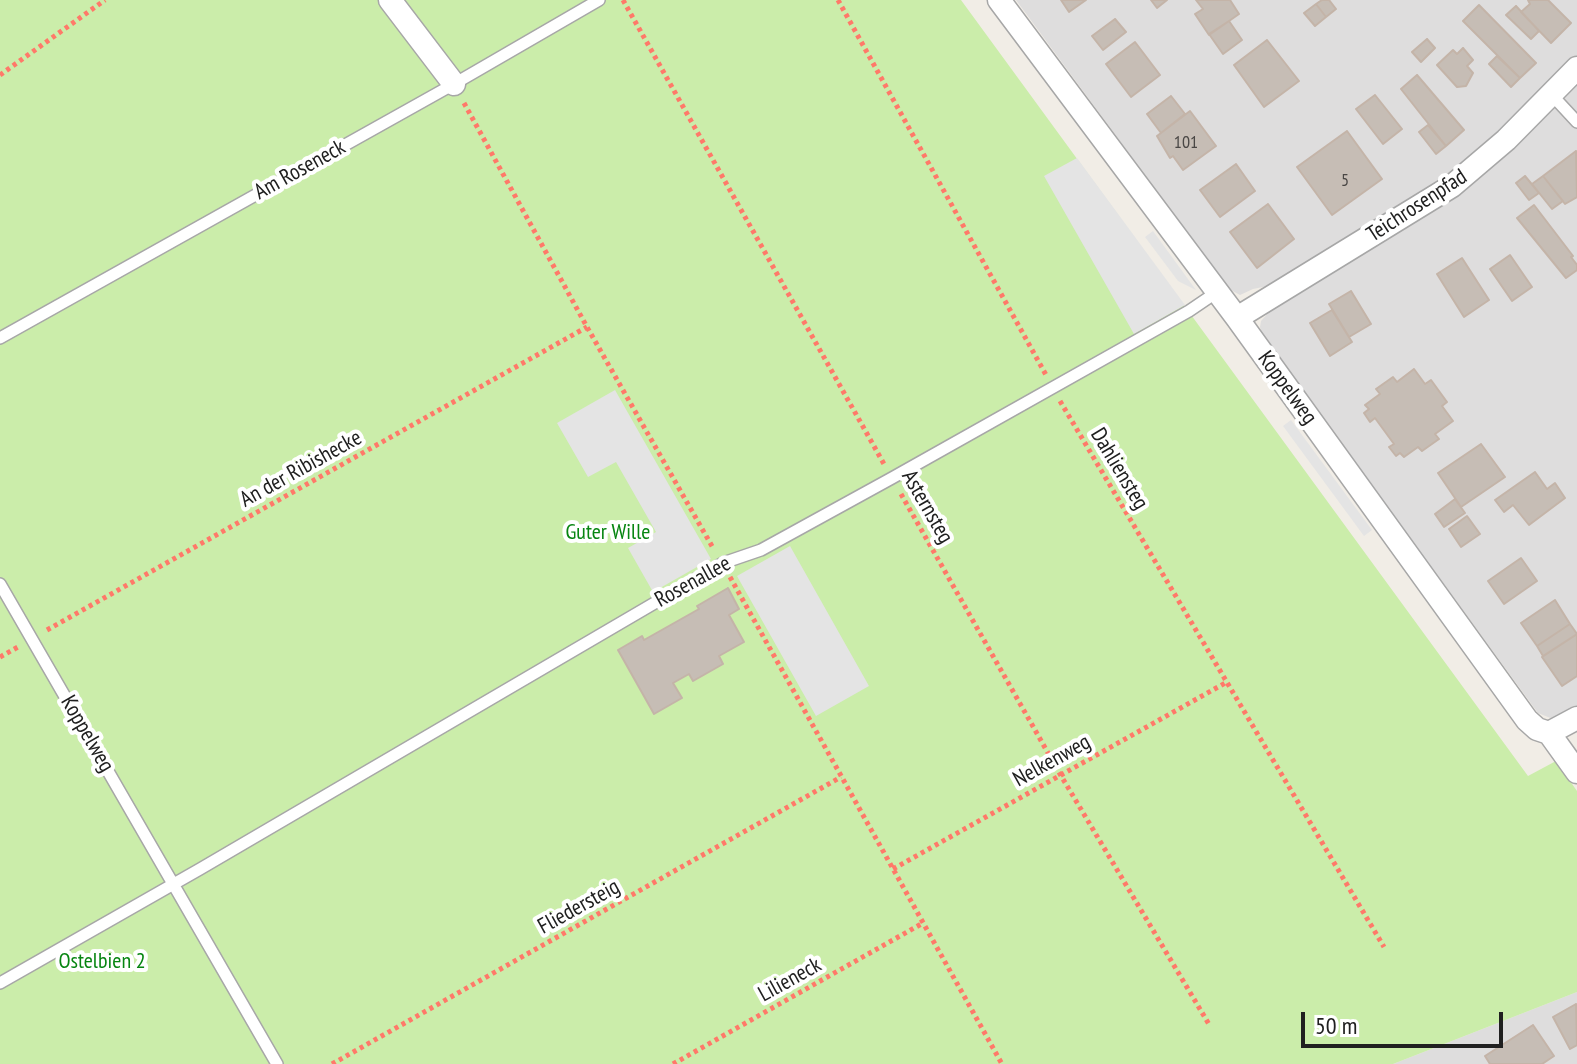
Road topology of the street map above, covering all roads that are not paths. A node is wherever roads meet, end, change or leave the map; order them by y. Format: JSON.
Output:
{"nodes":[{"id":1,"x":390,"y":0,"type":"edge"},
{"id":2,"x":599,"y":0,"type":"edge"},
{"id":3,"x":999,"y":0,"type":"edge"},
{"id":4,"x":1577,"y":68,"type":"edge"},
{"id":5,"x":454,"y":84,"type":"junction"},
{"id":6,"x":1551,"y":94,"type":"junction"},
{"id":7,"x":1577,"y":122,"type":"edge"},
{"id":8,"x":1217,"y":292,"type":"junction"},
{"id":9,"x":1237,"y":318,"type":"junction"},
{"id":10,"x":0,"y":338,"type":"edge"},
{"id":11,"x":0,"y":584,"type":"edge"},
{"id":12,"x":1577,"y":718,"type":"edge"},
{"id":13,"x":1549,"y":733,"type":"junction"},
{"id":14,"x":1577,"y":772,"type":"edge"},
{"id":15,"x":174,"y":884,"type":"junction"},
{"id":16,"x":0,"y":983,"type":"edge"},
{"id":17,"x":277,"y":1064,"type":"edge"}],
"edges":[{"from":1,"to":5,"type":"street"},
{"from":2,"to":5,"type":"lane","name":"Am Roseneck"},
{"from":3,"to":8,"type":"street","name":"Koppelweg"},
{"from":4,"to":6,"type":"street","name":"Teichrosenpfad"},
{"from":5,"to":10,"type":"lane","name":"Am Roseneck"},
{"from":6,"to":7,"type":"lane"},
{"from":6,"to":9,"type":"street","name":"Teichrosenpfad"},
{"from":8,"to":9,"type":"street","name":"Koppelweg"},
{"from":8,"to":15,"type":"lane","name":"Rosenallee"},
{"from":9,"to":13,"type":"street","name":"Koppelweg"},
{"from":11,"to":15,"type":"lane","name":"Koppelweg"},
{"from":12,"to":13,"type":"street"},
{"from":13,"to":14,"type":"street","name":"Koppelweg"},
{"from":15,"to":16,"type":"lane","name":"Rosenallee"},
{"from":15,"to":17,"type":"lane","name":"Koppelweg"}]}
